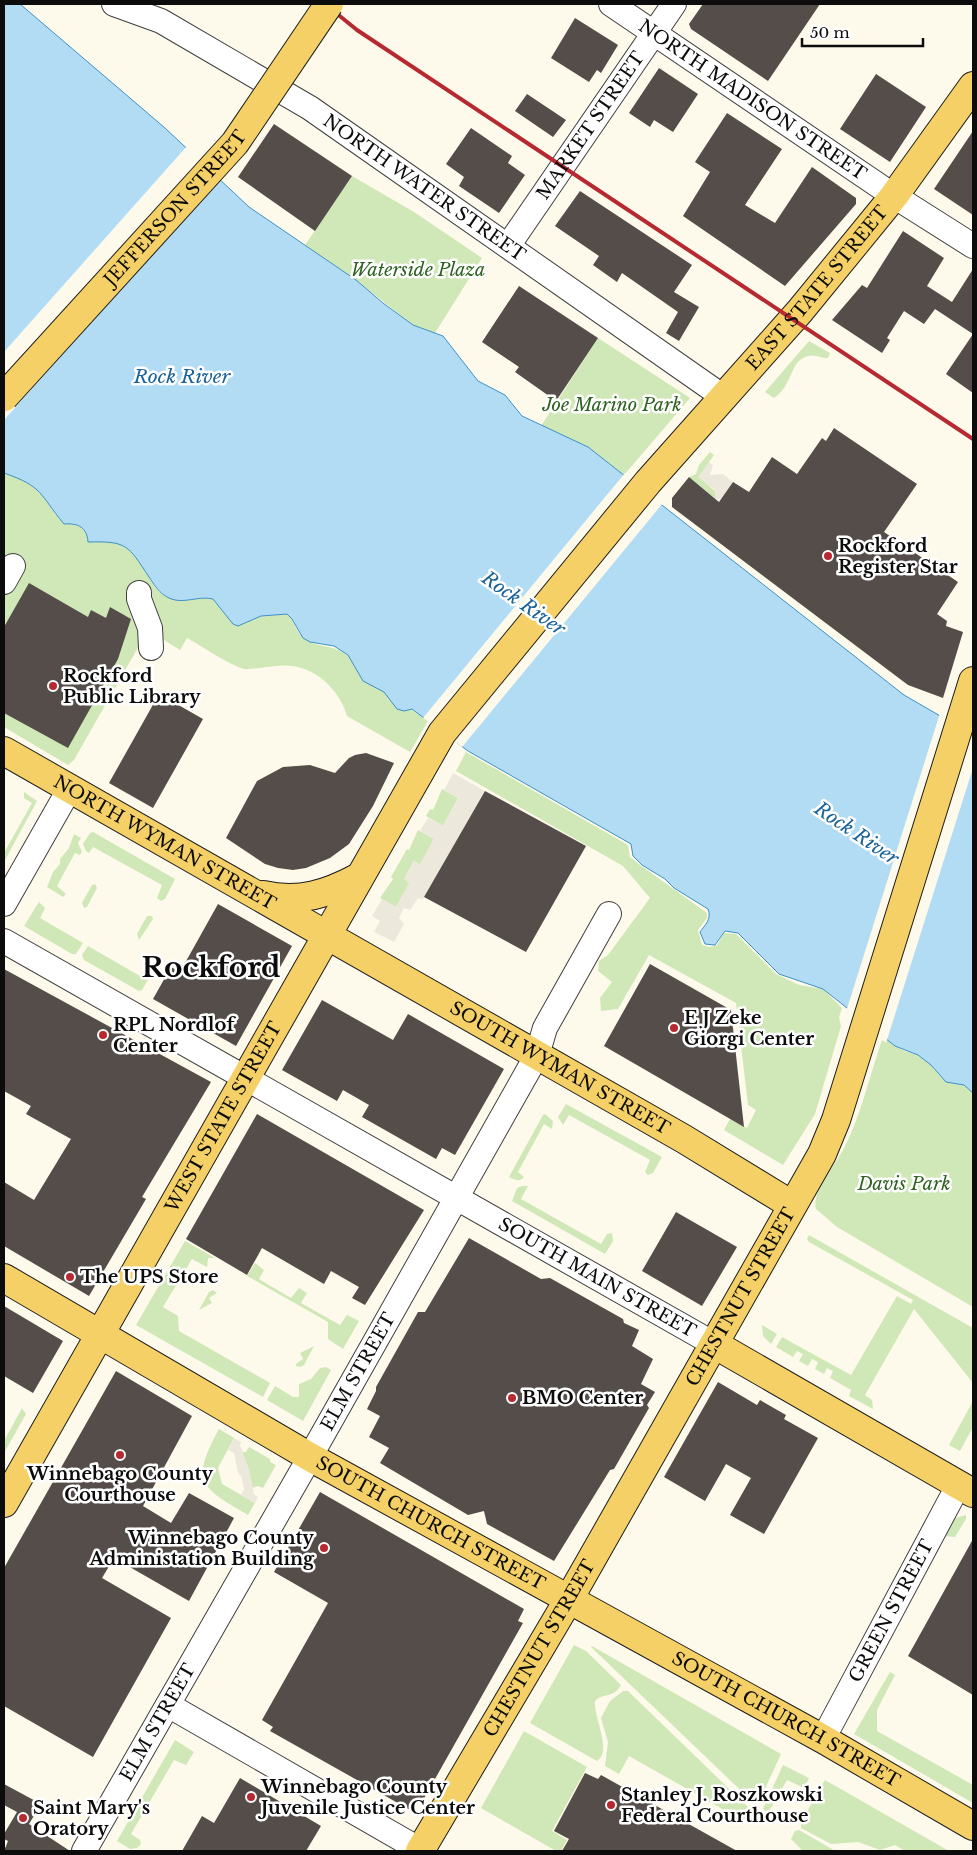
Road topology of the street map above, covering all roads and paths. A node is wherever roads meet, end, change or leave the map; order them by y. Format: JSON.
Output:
{"nodes":[{"id":1,"x":114,"y":4,"type":"edge"},
{"id":2,"x":329,"y":4,"type":"edge"},
{"id":3,"x":612,"y":4,"type":"edge"},
{"id":4,"x":674,"y":4,"type":"edge"},
{"id":5,"x":654,"y":32,"type":"junction"},
{"id":6,"x":973,"y":86,"type":"edge"},
{"id":7,"x":894,"y":196,"type":"junction"},
{"id":8,"x":508,"y":246,"type":"junction"},
{"id":9,"x":973,"y":246,"type":"edge"},
{"id":10,"x":722,"y":396,"type":"junction"},
{"id":11,"x":4,"y":397,"type":"edge"},
{"id":12,"x":139,"y":593,"type":"dead end"},
{"id":13,"x":151,"y":648,"type":"dead end"},
{"id":14,"x":970,"y":691,"type":"edge"},
{"id":15,"x":442,"y":732,"type":"joint"},
{"id":16,"x":4,"y":751,"type":"edge"},
{"id":17,"x":70,"y":788,"type":"junction"},
{"id":18,"x":359,"y":877,"type":"junction"},
{"id":19,"x":247,"y":891,"type":"junction"},
{"id":20,"x":4,"y":904,"type":"edge"},
{"id":21,"x":609,"y":914,"type":"dead end"},
{"id":22,"x":326,"y":936,"type":"junction"},
{"id":23,"x":4,"y":942,"type":"edge"},
{"id":24,"x":537,"y":1055,"type":"junction"},
{"id":25,"x":246,"y":1080,"type":"junction"},
{"id":26,"x":456,"y":1198,"type":"junction"},
{"id":27,"x":792,"y":1205,"type":"junction"},
{"id":28,"x":4,"y":1278,"type":"edge"},
{"id":29,"x":101,"y":1334,"type":"junction"},
{"id":30,"x":714,"y":1344,"type":"junction"},
{"id":31,"x":310,"y":1457,"type":"junction"},
{"id":32,"x":966,"y":1488,"type":"edge"},
{"id":33,"x":4,"y":1503,"type":"edge"},
{"id":34,"x":570,"y":1599,"type":"junction"},
{"id":35,"x":168,"y":1705,"type":"junction"},
{"id":36,"x":823,"y":1739,"type":"junction"},
{"id":37,"x":973,"y":1826,"type":"edge"},
{"id":38,"x":84,"y":1851,"type":"edge"},
{"id":39,"x":421,"y":1851,"type":"edge"}],
"edges":[{"from":1,"to":8,"type":"street","name":"NORTH WATER STREET"},
{"from":2,"to":11,"type":"main road","name":"JEFFERSON STREET","bridge":true},
{"from":3,"to":5,"type":"street","name":"NORTH MADISON STREET"},
{"from":4,"to":5,"type":"street","name":"MARKET STREET"},
{"from":5,"to":7,"type":"street","name":"NORTH MADISON STREET"},
{"from":5,"to":8,"type":"street","name":"MARKET STREET"},
{"from":6,"to":7,"type":"main road","name":"EAST STATE STREET"},
{"from":7,"to":9,"type":"street","name":"NORTH MADISON STREET"},
{"from":7,"to":10,"type":"main road","name":"EAST STATE STREET"},
{"from":8,"to":10,"type":"street","name":"NORTH WATER STREET"},
{"from":10,"to":15,"type":"main road","name":"EAST STATE STREET"},
{"from":12,"to":13,"type":"street"},
{"from":14,"to":27,"type":"main road","name":"CHESTNUT STREET"},
{"from":15,"to":18,"type":"main road","name":"WEST STATE STREET"},
{"from":16,"to":17,"type":"main road","name":"NORTH WYMAN STREET"},
{"from":17,"to":19,"type":"main road","name":"NORTH WYMAN STREET"},
{"from":17,"to":20,"type":"street"},
{"from":18,"to":19,"type":"main road"},
{"from":18,"to":22,"type":"main road","name":"WEST STATE STREET"},
{"from":19,"to":22,"type":"main road","name":"NORTH WYMAN STREET"},
{"from":21,"to":24,"type":"street","name":"ELM STREET"},
{"from":22,"to":24,"type":"main road","name":"SOUTH WYMAN STREET"},
{"from":22,"to":25,"type":"main road","name":"WEST STATE STREET"},
{"from":23,"to":25,"type":"street","name":"SOUTH MAIN STREET"},
{"from":24,"to":26,"type":"street","name":"ELM STREET"},
{"from":24,"to":27,"type":"main road","name":"SOUTH WYMAN STREET"},
{"from":25,"to":26,"type":"street","name":"SOUTH MAIN STREET"},
{"from":25,"to":29,"type":"main road","name":"WEST STATE STREET"},
{"from":26,"to":30,"type":"street","name":"SOUTH MAIN STREET"},
{"from":26,"to":31,"type":"street","name":"ELM STREET"},
{"from":27,"to":30,"type":"main road","name":"CHESTNUT STREET"},
{"from":28,"to":29,"type":"main road","name":"SOUTH CHURCH STREET"},
{"from":29,"to":31,"type":"main road","name":"SOUTH CHURCH STREET"},
{"from":29,"to":33,"type":"main road","name":"WEST STATE STREET"},
{"from":30,"to":32,"type":"main road","name":"SOUTH MAIN STREET"},
{"from":30,"to":34,"type":"main road","name":"CHESTNUT STREET"},
{"from":31,"to":34,"type":"main road","name":"SOUTH CHURCH STREET"},
{"from":31,"to":35,"type":"street","name":"ELM STREET"},
{"from":32,"to":36,"type":"street","name":"GREEN STREET"},
{"from":34,"to":36,"type":"main road","name":"SOUTH CHURCH STREET"},
{"from":34,"to":39,"type":"main road","name":"CHESTNUT STREET"},
{"from":35,"to":38,"type":"street","name":"ELM STREET"},
{"from":35,"to":39,"type":"street"},
{"from":36,"to":37,"type":"main road","name":"SOUTH CHURCH STREET"}]}
